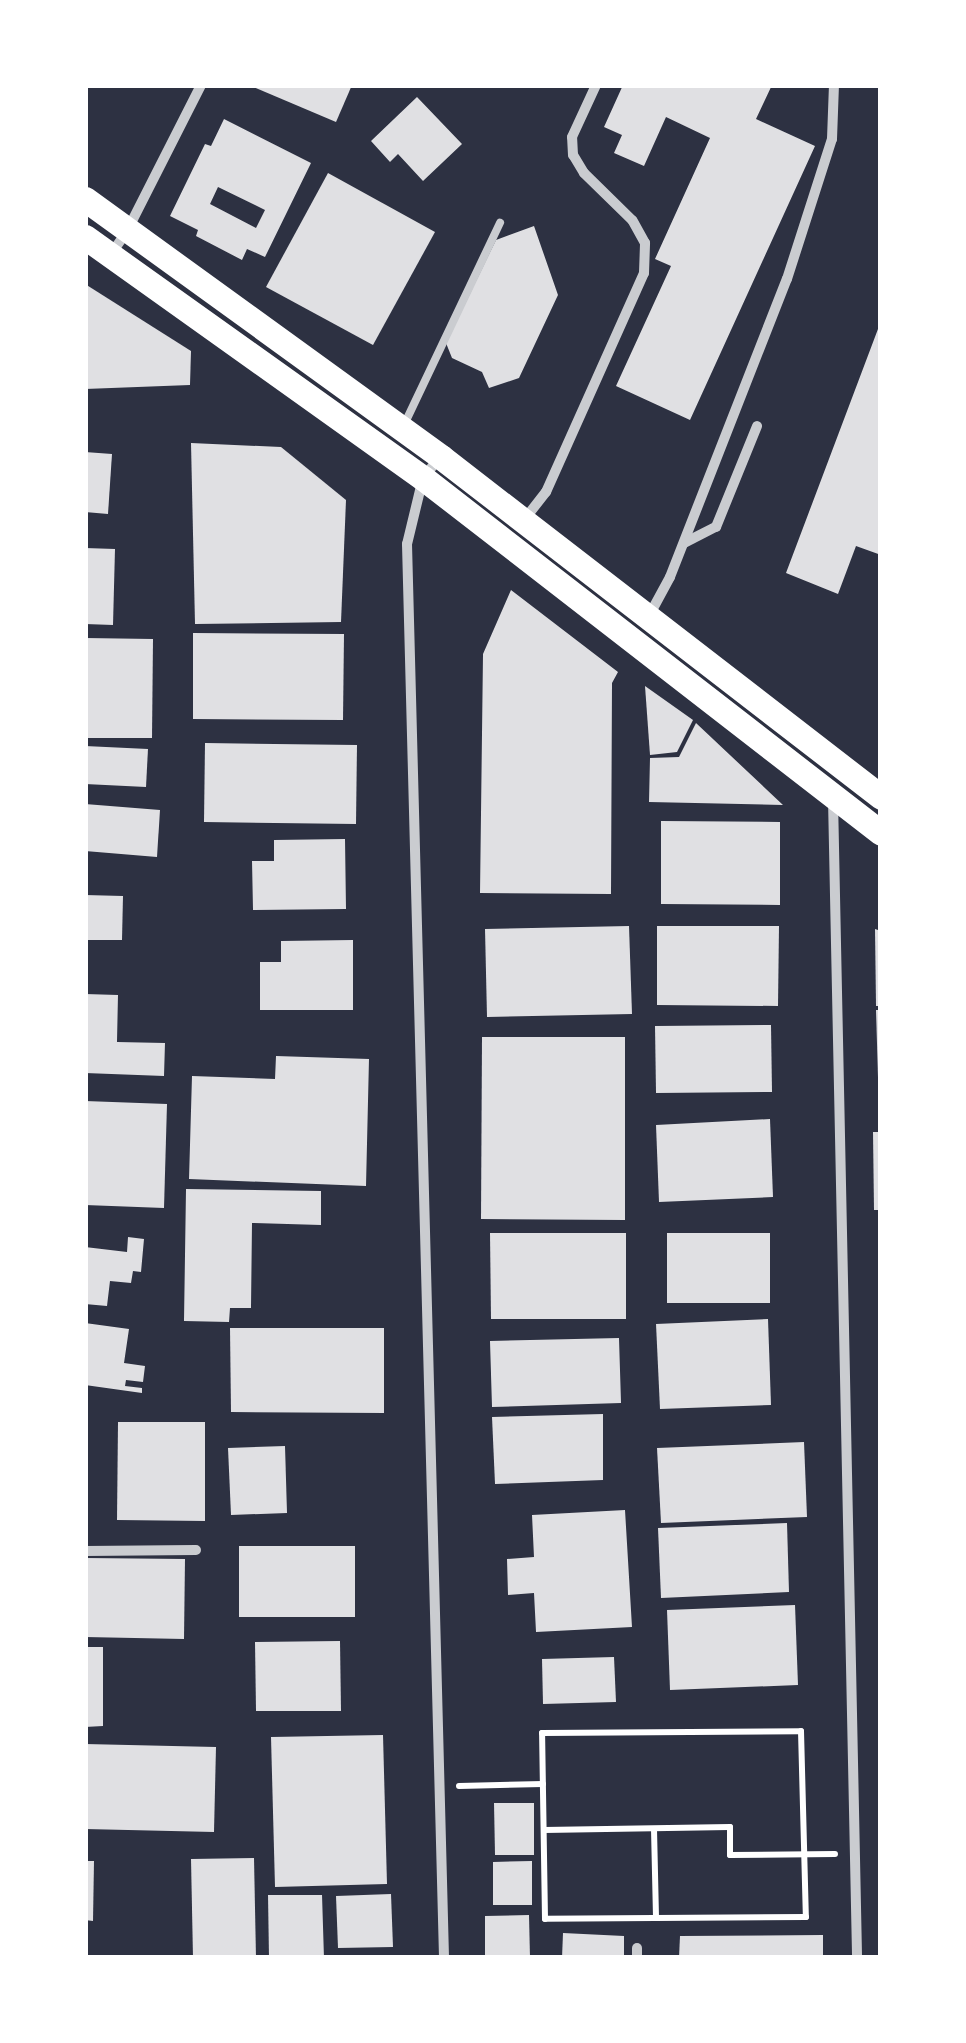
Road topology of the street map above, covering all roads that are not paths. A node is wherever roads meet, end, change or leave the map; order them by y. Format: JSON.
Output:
{"nodes":[{"id":1,"x":201,"y":85,"type":"edge"},
{"id":2,"x":596,"y":85,"type":"edge"},
{"id":3,"x":834,"y":85,"type":"edge"},
{"id":4,"x":85,"y":199,"type":"edge"},
{"id":5,"x":500,"y":223,"type":"dead end"},
{"id":6,"x":127,"y":231,"type":"junction"},
{"id":7,"x":85,"y":237,"type":"edge"},
{"id":8,"x":110,"y":254,"type":"junction"},
{"id":9,"x":757,"y":426,"type":"dead end"},
{"id":10,"x":402,"y":429,"type":"junction"},
{"id":11,"x":441,"y":457,"type":"junction"},
{"id":12,"x":423,"y":478,"type":"junction"},
{"id":13,"x":523,"y":521,"type":"junction"},
{"id":14,"x":684,"y":544,"type":"junction"},
{"id":15,"x":648,"y":618,"type":"junction"},
{"id":16,"x":881,"y":797,"type":"edge"},
{"id":17,"x":833,"y":798,"type":"junction"},
{"id":18,"x":881,"y":833,"type":"edge"},
{"id":19,"x":196,"y":1550,"type":"dead end"},
{"id":20,"x":85,"y":1551,"type":"edge"},
{"id":21,"x":444,"y":1958,"type":"edge"},
{"id":22,"x":858,"y":1958,"type":"edge"}],
"edges":[{"from":1,"to":6,"type":"street"},
{"from":2,"to":13,"type":"street"},
{"from":3,"to":14,"type":"street"},
{"from":4,"to":6,"type":"main road"},
{"from":5,"to":10,"type":"lane"},
{"from":6,"to":8,"type":"street"},
{"from":6,"to":10,"type":"main road"},
{"from":7,"to":8,"type":"main road"},
{"from":8,"to":12,"type":"main road"},
{"from":9,"to":14,"type":"street"},
{"from":10,"to":11,"type":"main road"},
{"from":11,"to":12,"type":"street"},
{"from":11,"to":13,"type":"main road"},
{"from":12,"to":17,"type":"main road"},
{"from":12,"to":21,"type":"street"},
{"from":13,"to":15,"type":"main road"},
{"from":14,"to":15,"type":"street"},
{"from":15,"to":16,"type":"main road"},
{"from":17,"to":18,"type":"main road"},
{"from":17,"to":22,"type":"street"},
{"from":19,"to":20,"type":"street"}]}
